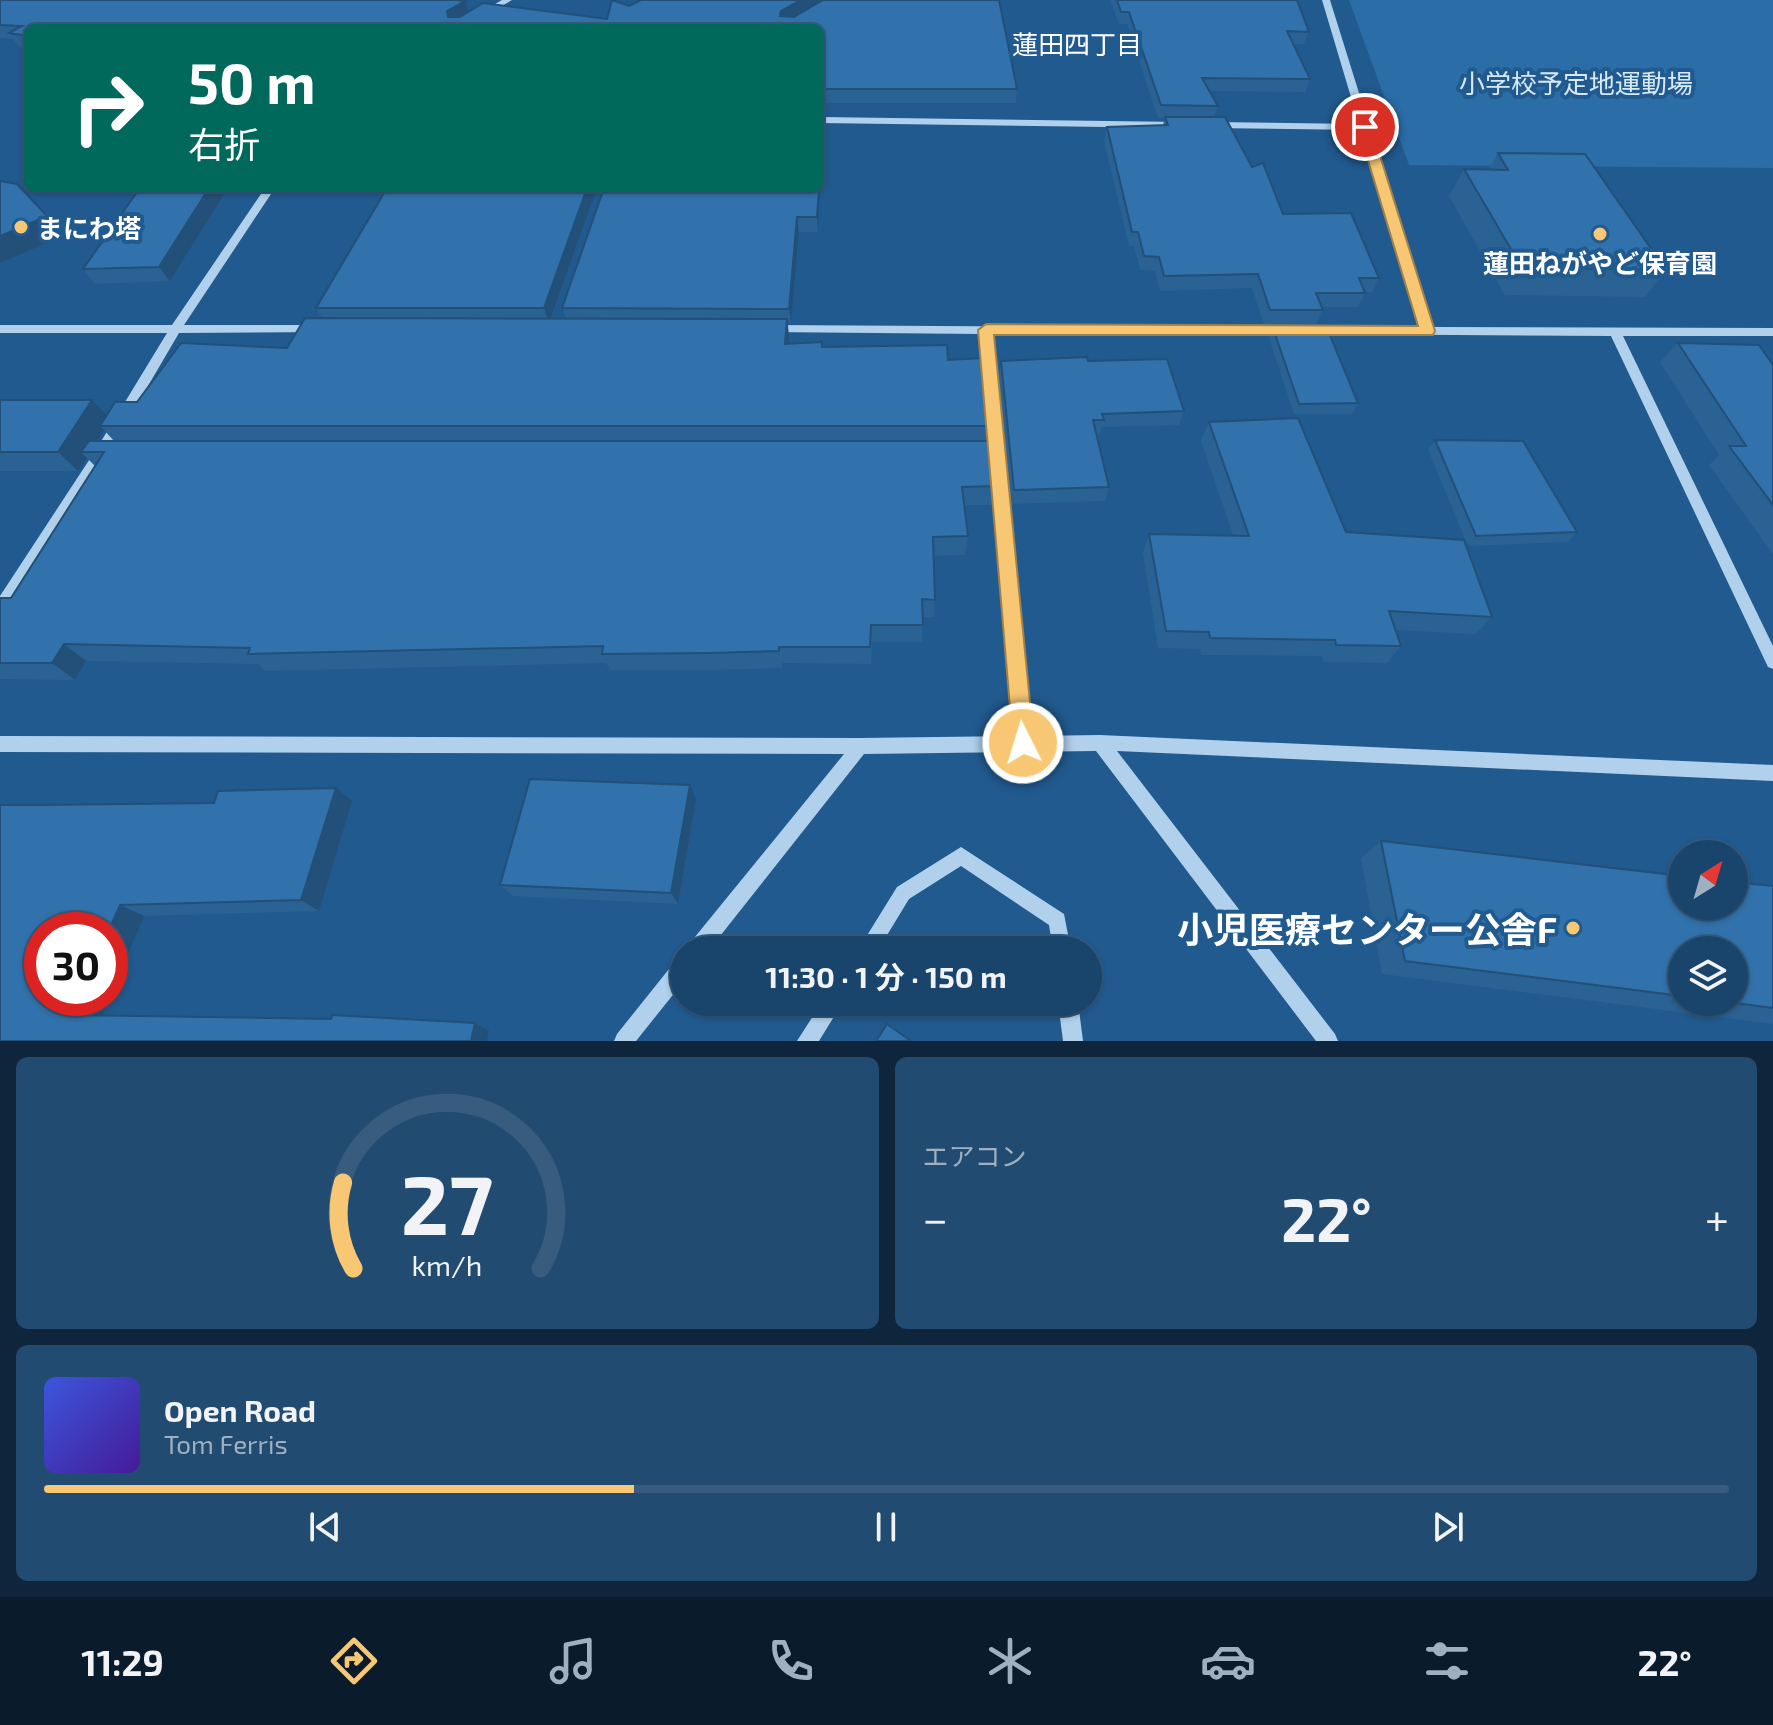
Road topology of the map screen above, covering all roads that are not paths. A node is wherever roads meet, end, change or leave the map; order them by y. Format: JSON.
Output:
{"nodes":[{"id":1,"x":508,"y":0,"type":"edge"},
{"id":2,"x":1326,"y":0,"type":"edge"},
{"id":3,"x":464,"y":24,"type":"edge"},
{"id":4,"x":824,"y":120,"type":"edge"},
{"id":5,"x":1365,"y":127,"type":"junction"},
{"id":6,"x":267,"y":192,"type":"edge"},
{"id":7,"x":0,"y":329,"type":"edge"},
{"id":8,"x":334,"y":329,"type":"edge"},
{"id":9,"x":763,"y":329,"type":"edge"},
{"id":10,"x":175,"y":330,"type":"junction"},
{"id":11,"x":986,"y":330,"type":"junction"},
{"id":12,"x":1427,"y":331,"type":"junction"},
{"id":13,"x":1615,"y":332,"type":"junction"},
{"id":14,"x":1773,"y":332,"type":"edge"},
{"id":15,"x":102,"y":452,"type":"junction"},
{"id":16,"x":118,"y":452,"type":"edge"},
{"id":17,"x":981,"y":452,"type":"edge"},
{"id":18,"x":997,"y":452,"type":"junction"},
{"id":19,"x":0,"y":608,"type":"edge"},
{"id":20,"x":1773,"y":662,"type":"edge"},
{"id":21,"x":1023,"y":743,"type":"junction"},
{"id":22,"x":1100,"y":743,"type":"junction"},
{"id":23,"x":0,"y":744,"type":"edge"},
{"id":24,"x":860,"y":746,"type":"junction"},
{"id":25,"x":1773,"y":773,"type":"edge"},
{"id":26,"x":708,"y":936,"type":"edge"},
{"id":27,"x":876,"y":936,"type":"edge"},
{"id":28,"x":1060,"y":936,"type":"edge"},
{"id":29,"x":670,"y":984,"type":"edge"},
{"id":30,"x":824,"y":1016,"type":"edge"},
{"id":31,"x":1070,"y":1016,"type":"edge"},
{"id":32,"x":624,"y":1041,"type":"edge"},
{"id":33,"x":807,"y":1041,"type":"edge"},
{"id":34,"x":1073,"y":1041,"type":"edge"},
{"id":35,"x":1328,"y":1041,"type":"edge"}],
"edges":[{"from":1,"to":3,"type":"street"},
{"from":2,"to":5,"type":"street"},
{"from":4,"to":5,"type":"street"},
{"from":5,"to":12,"type":"street"},
{"from":6,"to":10,"type":"street"},
{"from":7,"to":10,"type":"street"},
{"from":8,"to":10,"type":"street"},
{"from":9,"to":11,"type":"street"},
{"from":10,"to":15,"type":"street"},
{"from":11,"to":12,"type":"street"},
{"from":11,"to":18,"type":"street"},
{"from":12,"to":13,"type":"street"},
{"from":13,"to":14,"type":"street"},
{"from":13,"to":20,"type":"street"},
{"from":15,"to":16,"type":"street"},
{"from":15,"to":19,"type":"street"},
{"from":17,"to":18,"type":"street"},
{"from":18,"to":21,"type":"street"},
{"from":21,"to":22,"type":"street"},
{"from":21,"to":24,"type":"street"},
{"from":22,"to":25,"type":"street"},
{"from":22,"to":35,"type":"street"},
{"from":23,"to":24,"type":"street"},
{"from":24,"to":26,"type":"street"},
{"from":27,"to":28,"type":"street"},
{"from":29,"to":32,"type":"street"},
{"from":30,"to":33,"type":"street"},
{"from":31,"to":34,"type":"street"}]}
